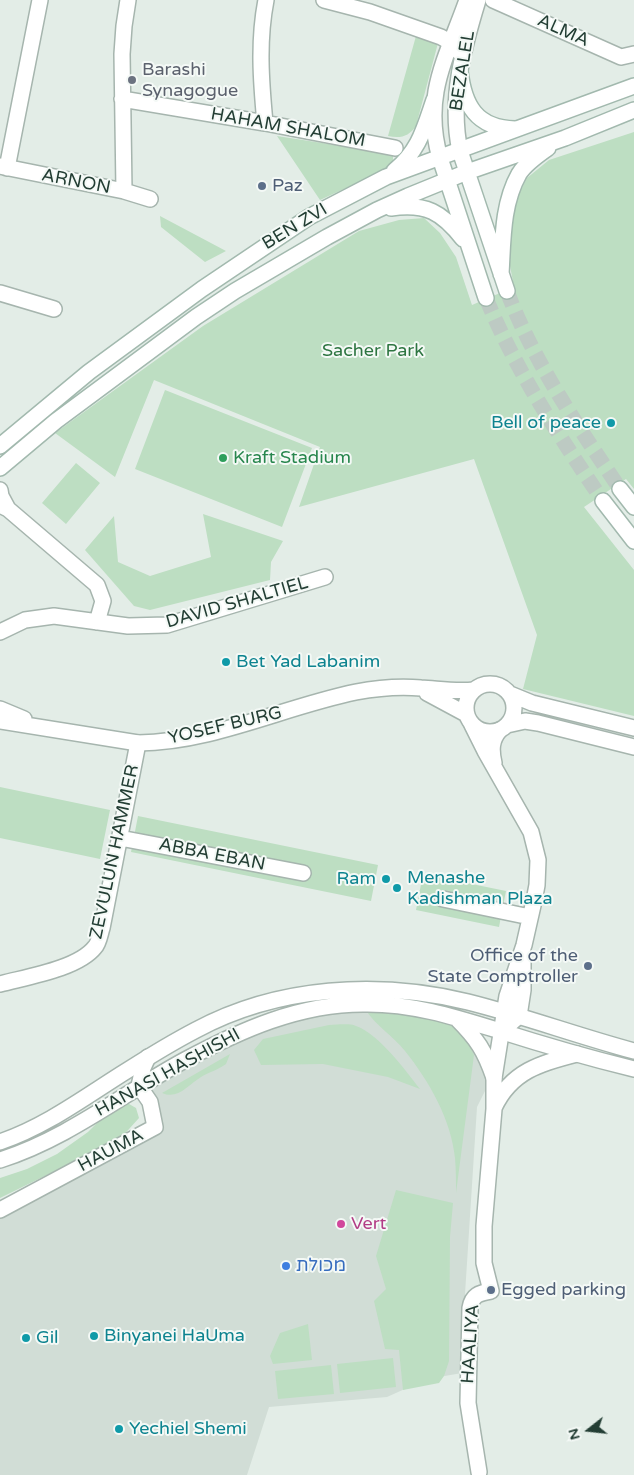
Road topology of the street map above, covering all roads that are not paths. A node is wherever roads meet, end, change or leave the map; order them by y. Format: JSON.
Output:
{"nodes":[{"id":1,"x":40,"y":0,"type":"edge"},
{"id":2,"x":128,"y":0,"type":"edge"},
{"id":3,"x":266,"y":0,"type":"edge"},
{"id":4,"x":324,"y":0,"type":"edge"},
{"id":5,"x":467,"y":0,"type":"edge"},
{"id":6,"x":478,"y":0,"type":"edge"},
{"id":7,"x":493,"y":0,"type":"edge"},
{"id":8,"x":450,"y":42,"type":"junction"},
{"id":9,"x":634,"y":54,"type":"edge"},
{"id":10,"x":461,"y":64,"type":"junction"},
{"id":11,"x":634,"y":86,"type":"edge"},
{"id":12,"x":122,"y":99,"type":"junction"},
{"id":13,"x":434,"y":100,"type":"junction"},
{"id":14,"x":634,"y":110,"type":"edge"},
{"id":15,"x":265,"y":123,"type":"junction"},
{"id":16,"x":521,"y":128,"type":"junction"},
{"id":17,"x":565,"y":138,"type":"junction"},
{"id":18,"x":395,"y":148,"type":"dead end"},
{"id":19,"x":460,"y":151,"type":"junction"},
{"id":20,"x":440,"y":158,"type":"junction"},
{"id":21,"x":4,"y":167,"type":"edge"},
{"id":22,"x":467,"y":172,"type":"junction"},
{"id":23,"x":386,"y":177,"type":"junction"},
{"id":24,"x":446,"y":180,"type":"junction"},
{"id":25,"x":124,"y":190,"type":"junction"},
{"id":26,"x":150,"y":199,"type":"dead end"},
{"id":27,"x":377,"y":210,"type":"junction"},
{"id":28,"x":469,"y":246,"type":"junction"},
{"id":29,"x":501,"y":274,"type":"junction"},
{"id":30,"x":507,"y":291,"type":"tunnel mouth"},
{"id":31,"x":0,"y":293,"type":"edge"},
{"id":32,"x":486,"y":298,"type":"tunnel mouth"},
{"id":33,"x":54,"y":309,"type":"dead end"},
{"id":34,"x":0,"y":446,"type":"edge"},
{"id":35,"x":0,"y":470,"type":"edge"},
{"id":36,"x":620,"y":489,"type":"tunnel mouth"},
{"id":37,"x":0,"y":490,"type":"edge"},
{"id":38,"x":603,"y":501,"type":"tunnel mouth"},
{"id":39,"x":4,"y":507,"type":"edge"},
{"id":40,"x":634,"y":507,"type":"edge"},
{"id":41,"x":634,"y":541,"type":"edge"},
{"id":42,"x":325,"y":578,"type":"dead end"},
{"id":43,"x":97,"y":622,"type":"junction"},
{"id":44,"x":0,"y":632,"type":"edge"},
{"id":45,"x":402,"y":688,"type":"junction"},
{"id":46,"x":474,"y":690,"type":"junction"},
{"id":47,"x":510,"y":694,"type":"junction"},
{"id":48,"x":0,"y":709,"type":"edge"},
{"id":49,"x":469,"y":719,"type":"junction"},
{"id":50,"x":0,"y":721,"type":"edge"},
{"id":51,"x":46,"y":728,"type":"junction"},
{"id":52,"x":504,"y":728,"type":"junction"},
{"id":53,"x":634,"y":728,"type":"edge"},
{"id":54,"x":138,"y":743,"type":"junction"},
{"id":55,"x":634,"y":747,"type":"edge"},
{"id":56,"x":495,"y":769,"type":"junction"},
{"id":57,"x":120,"y":838,"type":"junction"},
{"id":58,"x":304,"y":873,"type":"dead end"},
{"id":59,"x":443,"y":899,"type":"dead end"},
{"id":60,"x":530,"y":917,"type":"junction"},
{"id":61,"x":0,"y":984,"type":"edge"},
{"id":62,"x":511,"y":1014,"type":"junction"},
{"id":63,"x":456,"y":1018,"type":"junction"},
{"id":64,"x":500,"y":1031,"type":"junction"},
{"id":65,"x":634,"y":1051,"type":"edge"},
{"id":66,"x":578,"y":1054,"type":"junction"},
{"id":67,"x":148,"y":1057,"type":"junction"},
{"id":68,"x":634,"y":1069,"type":"edge"},
{"id":69,"x":494,"y":1078,"type":"junction"},
{"id":70,"x":139,"y":1086,"type":"junction"},
{"id":71,"x":494,"y":1109,"type":"junction"},
{"id":72,"x":0,"y":1142,"type":"edge"},
{"id":73,"x":0,"y":1160,"type":"edge"},
{"id":74,"x":0,"y":1210,"type":"edge"},
{"id":75,"x":479,"y":1472,"type":"dead end"}],
"edges":[{"from":1,"to":21,"type":"street"},
{"from":2,"to":12,"type":"street"},
{"from":3,"to":15,"type":"street"},
{"from":4,"to":8,"type":"street"},
{"from":5,"to":8,"type":"street","name":"BEZALEL"},
{"from":6,"to":10,"type":"street","name":"BEZALEL"},
{"from":7,"to":9,"type":"street","name":"ALMA"},
{"from":8,"to":10,"type":"street"},
{"from":8,"to":13,"type":"street","name":"BEZALEL"},
{"from":10,"to":16,"type":"street"},
{"from":10,"to":19,"type":"street","name":"BEZALEL"},
{"from":11,"to":16,"type":"street","name":"BEN ZVI"},
{"from":12,"to":15,"type":"street","name":"HAHAM SHALOM"},
{"from":12,"to":25,"type":"street"},
{"from":13,"to":20,"type":"street","name":"BEZALEL"},
{"from":13,"to":23,"type":"street"},
{"from":14,"to":17,"type":"street","name":"BEN ZVI"},
{"from":15,"to":18,"type":"street","name":"HAHAM SHALOM"},
{"from":16,"to":19,"type":"street","name":"BEN ZVI"},
{"from":17,"to":22,"type":"street","name":"BEN ZVI"},
{"from":17,"to":29,"type":"street"},
{"from":19,"to":20,"type":"street","name":"BEN ZVI"},
{"from":19,"to":22,"type":"street","name":"BEZALEL"},
{"from":20,"to":23,"type":"street","name":"BEN ZVI"},
{"from":20,"to":24,"type":"street","name":"BEZALEL"},
{"from":21,"to":25,"type":"street","name":"ARNON"},
{"from":22,"to":24,"type":"street","name":"BEN ZVI"},
{"from":22,"to":29,"type":"street","name":"BEZALEL"},
{"from":23,"to":34,"type":"street","name":"BEN ZVI"},
{"from":24,"to":27,"type":"street","name":"BEN ZVI"},
{"from":24,"to":28,"type":"street","name":"BEZALEL"},
{"from":25,"to":26,"type":"street","name":"ARNON"},
{"from":27,"to":28,"type":"street"},
{"from":27,"to":35,"type":"street","name":"BEN ZVI"},
{"from":28,"to":32,"type":"street","name":"BEZALEL"},
{"from":29,"to":30,"type":"street","name":"BEZALEL"},
{"from":31,"to":33,"type":"street"},
{"from":36,"to":40,"type":"street"},
{"from":37,"to":39,"type":"street"},
{"from":38,"to":41,"type":"street"},
{"from":39,"to":43,"type":"street"},
{"from":42,"to":43,"type":"street","name":"DAVID SHALTIEL"},
{"from":43,"to":44,"type":"street","name":"DAVID SHALTIEL"},
{"from":45,"to":46,"type":"street","name":"YOSEF BURG"},
{"from":45,"to":49,"type":"street","name":"YOSEF BURG"},
{"from":45,"to":54,"type":"street","name":"YOSEF BURG"},
{"from":46,"to":47,"type":"street"},
{"from":46,"to":49,"type":"street"},
{"from":47,"to":52,"type":"street"},
{"from":47,"to":53,"type":"street"},
{"from":48,"to":51,"type":"street","name":"YOSEF BURG"},
{"from":49,"to":52,"type":"street"},
{"from":49,"to":56,"type":"street","name":"HAALIYA"},
{"from":50,"to":51,"type":"street","name":"YOSEF BURG"},
{"from":51,"to":54,"type":"street","name":"YOSEF BURG"},
{"from":52,"to":55,"type":"street"},
{"from":52,"to":56,"type":"street"},
{"from":54,"to":57,"type":"street","name":"ZEVULUN HAMMER"},
{"from":56,"to":60,"type":"street","name":"HAALIYA"},
{"from":57,"to":58,"type":"street","name":"ABBA EBAN"},
{"from":57,"to":61,"type":"street","name":"ZEVULUN HAMMER"},
{"from":59,"to":60,"type":"street"},
{"from":60,"to":62,"type":"street","name":"HAALIYA"},
{"from":62,"to":64,"type":"street","name":"HAALIYA"},
{"from":62,"to":65,"type":"street","name":"HANASI HASHISHI"},
{"from":62,"to":67,"type":"street","name":"HANASI HASHISHI"},
{"from":63,"to":64,"type":"street","name":"HANASI HASHISHI"},
{"from":63,"to":69,"type":"street"},
{"from":63,"to":70,"type":"street","name":"HANASI HASHISHI"},
{"from":64,"to":66,"type":"street","name":"HANASI HASHISHI"},
{"from":64,"to":69,"type":"street","name":"HAALIYA"},
{"from":66,"to":68,"type":"street","name":"HANASI HASHISHI"},
{"from":66,"to":71,"type":"street","name":"HAALIYA"},
{"from":67,"to":70,"type":"street"},
{"from":67,"to":72,"type":"street","name":"HANASI HASHISHI"},
{"from":69,"to":71,"type":"street","name":"HAALIYA"},
{"from":70,"to":73,"type":"street","name":"HANASI HASHISHI"},
{"from":70,"to":74,"type":"street","name":"HAUMA"},
{"from":71,"to":75,"type":"street","name":"HAALIYA"}]}
